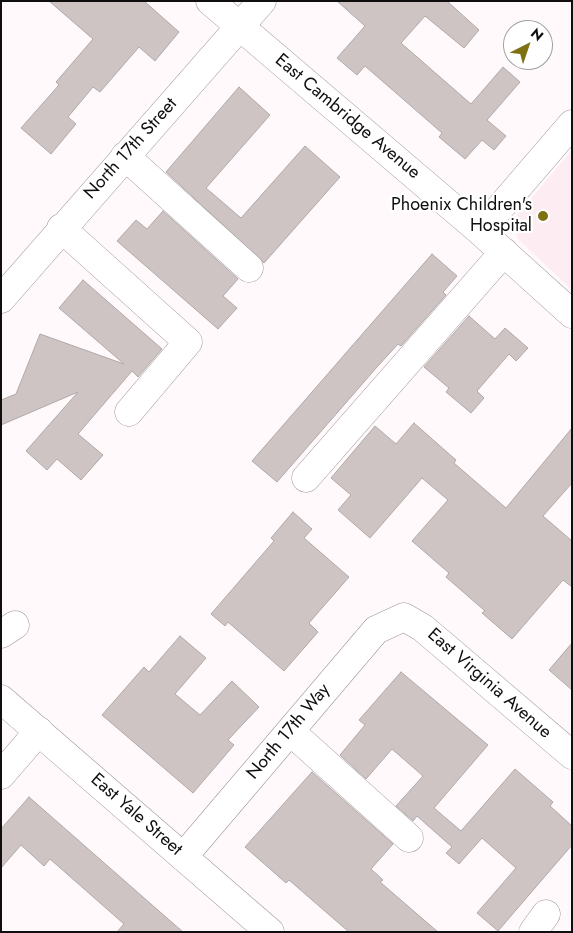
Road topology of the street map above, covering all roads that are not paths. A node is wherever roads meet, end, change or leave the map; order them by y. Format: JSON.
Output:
{"nodes":[{"id":1,"x":210,"y":1,"type":"edge"},
{"id":2,"x":262,"y":1,"type":"edge"},
{"id":3,"x":240,"y":26,"type":"junction"},
{"id":4,"x":572,"y":124,"type":"edge"},
{"id":5,"x":125,"y":156,"type":"junction"},
{"id":6,"x":61,"y":228,"type":"junction"},
{"id":7,"x":480,"y":231,"type":"junction"},
{"id":8,"x":504,"y":252,"type":"junction"},
{"id":9,"x":249,"y":268,"type":"dead end"},
{"id":10,"x":1,"y":299,"type":"edge"},
{"id":11,"x":572,"y":314,"type":"edge"},
{"id":12,"x":129,"y":412,"type":"dead end"},
{"id":13,"x":306,"y":478,"type":"dead end"},
{"id":14,"x":404,"y":617,"type":"joint"},
{"id":15,"x":1,"y":699,"type":"edge"},
{"id":16,"x":39,"y":731,"type":"junction"},
{"id":17,"x":290,"y":732,"type":"junction"},
{"id":18,"x":572,"y":755,"type":"edge"},
{"id":19,"x":1,"y":775,"type":"edge"},
{"id":20,"x":409,"y":838,"type":"dead end"},
{"id":21,"x":183,"y":857,"type":"junction"},
{"id":22,"x":270,"y":932,"type":"edge"}],
"edges":[{"from":1,"to":3,"type":"street","name":"East Cambridge Avenue"},
{"from":2,"to":3,"type":"street","name":"North 17th Street"},
{"from":3,"to":5,"type":"street","name":"North 17th Street"},
{"from":3,"to":7,"type":"street","name":"East Cambridge Avenue"},
{"from":4,"to":7,"type":"street"},
{"from":5,"to":6,"type":"street","name":"North 17th Street"},
{"from":5,"to":9,"type":"street"},
{"from":6,"to":10,"type":"street","name":"North 17th Street"},
{"from":6,"to":12,"type":"street"},
{"from":7,"to":8,"type":"street","name":"East Cambridge Avenue"},
{"from":8,"to":11,"type":"street","name":"East Cambridge Avenue"},
{"from":8,"to":13,"type":"street"},
{"from":14,"to":17,"type":"street","name":"North 17th Way"},
{"from":14,"to":18,"type":"street","name":"East Virginia Avenue"},
{"from":15,"to":16,"type":"street","name":"East Yale Street"},
{"from":16,"to":19,"type":"street"},
{"from":16,"to":21,"type":"street","name":"East Yale Street"},
{"from":17,"to":20,"type":"street"},
{"from":17,"to":21,"type":"street","name":"North 17th Way"},
{"from":21,"to":22,"type":"street","name":"East Yale Street"}]}
